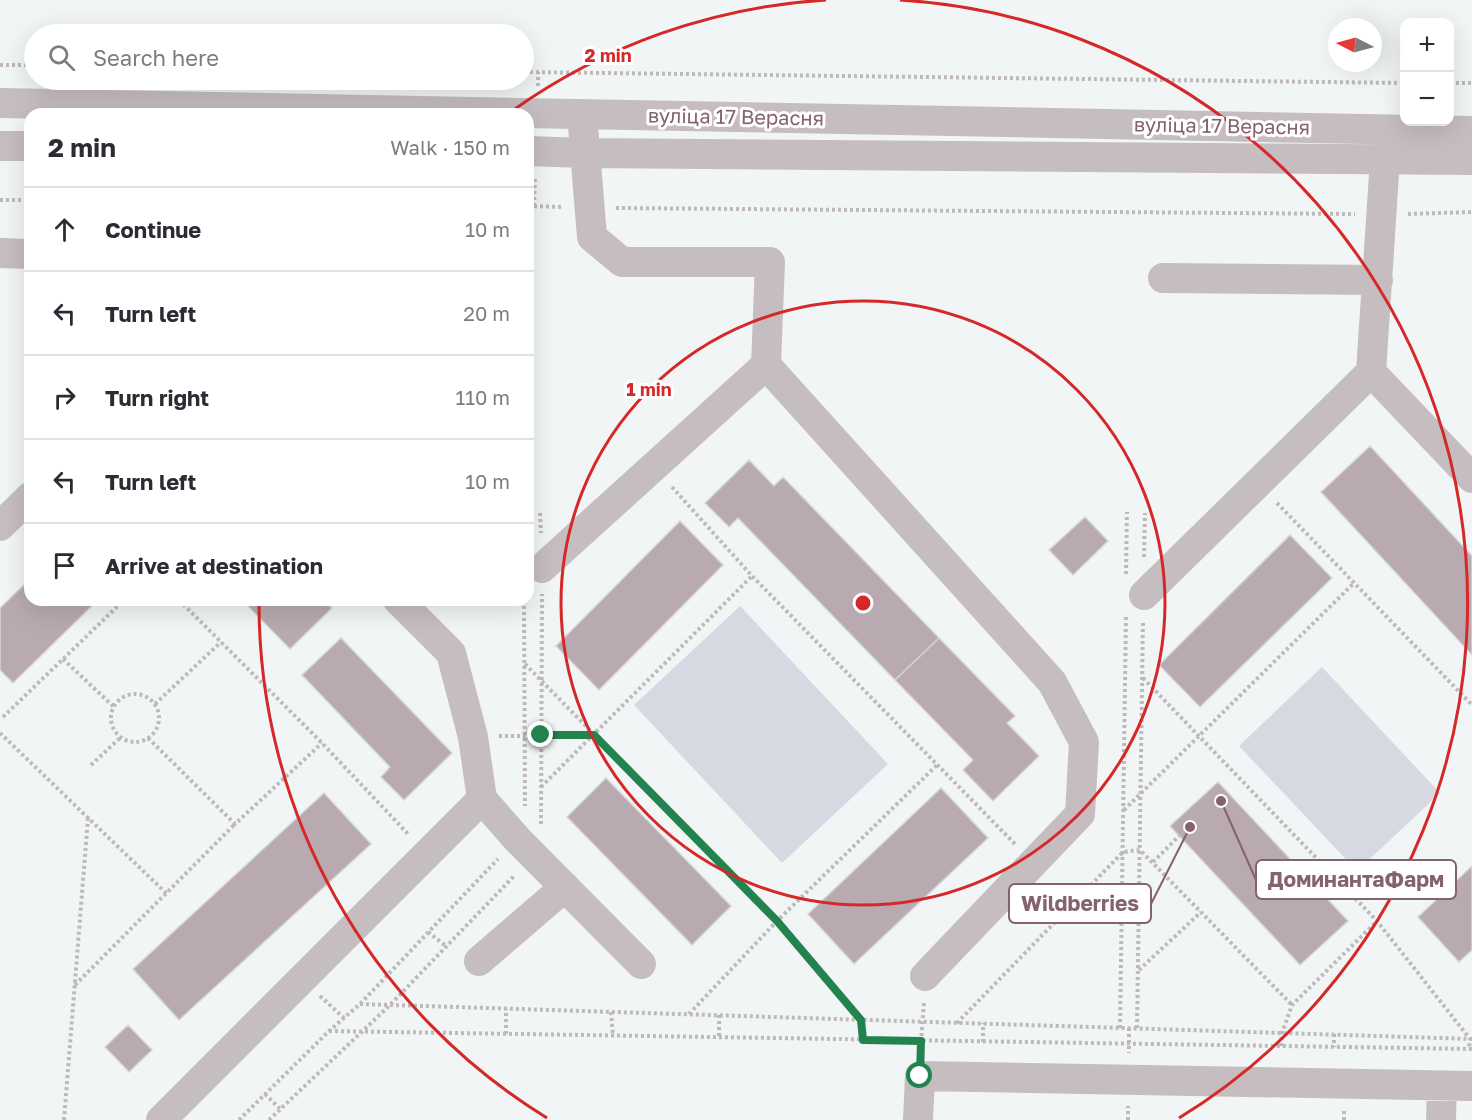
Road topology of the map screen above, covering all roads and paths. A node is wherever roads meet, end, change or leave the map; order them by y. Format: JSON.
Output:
{"nodes":[{"id":1,"x":0,"y":64,"type":"edge"},
{"id":2,"x":24,"y":65,"type":"edge"},
{"id":3,"x":534,"y":72,"type":"edge"},
{"id":4,"x":1400,"y":83,"type":"edge"},
{"id":5,"x":1454,"y":83,"type":"edge"},
{"id":6,"x":1472,"y":83,"type":"edge"},
{"id":7,"x":0,"y":103,"type":"edge"},
{"id":8,"x":265,"y":108,"type":"edge"},
{"id":9,"x":534,"y":113,"type":"edge"},
{"id":10,"x":582,"y":114,"type":"junction"},
{"id":11,"x":1472,"y":131,"type":"edge"},
{"id":12,"x":0,"y":146,"type":"edge"},
{"id":13,"x":24,"y":146,"type":"edge"},
{"id":14,"x":534,"y":151,"type":"edge"},
{"id":15,"x":585,"y":153,"type":"junction"},
{"id":16,"x":1385,"y":159,"type":"junction"},
{"id":17,"x":1472,"y":160,"type":"edge"},
{"id":18,"x":0,"y":200,"type":"edge"},
{"id":19,"x":24,"y":200,"type":"edge"},
{"id":20,"x":534,"y":206,"type":"edge"},
{"id":21,"x":589,"y":208,"type":"junction"},
{"id":22,"x":1472,"y":212,"type":"edge"},
{"id":23,"x":1383,"y":214,"type":"junction"},
{"id":24,"x":0,"y":253,"type":"edge"},
{"id":25,"x":24,"y":254,"type":"edge"},
{"id":26,"x":1162,"y":278,"type":"dead end"},
{"id":27,"x":1378,"y":280,"type":"junction"},
{"id":28,"x":766,"y":365,"type":"junction"},
{"id":29,"x":1371,"y":372,"type":"junction"},
{"id":30,"x":653,"y":467,"type":"junction"},
{"id":31,"x":1472,"y":478,"type":"edge"},
{"id":32,"x":1258,"y":483,"type":"junction"},
{"id":33,"x":24,"y":503,"type":"edge"},
{"id":34,"x":1127,"y":512,"type":"dead end"},
{"id":35,"x":1145,"y":513,"type":"dead end"},
{"id":36,"x":0,"y":526,"type":"edge"},
{"id":37,"x":542,"y":568,"type":"dead end"},
{"id":38,"x":752,"y":576,"type":"junction"},
{"id":39,"x":1354,"y":583,"type":"junction"},
{"id":40,"x":1132,"y":596,"type":"junction"},
{"id":41,"x":118,"y":606,"type":"edge"},
{"id":42,"x":185,"y":606,"type":"edge"},
{"id":43,"x":404,"y":606,"type":"edge"},
{"id":44,"x":220,"y":642,"type":"junction"},
{"id":45,"x":63,"y":659,"type":"junction"},
{"id":46,"x":524,"y":664,"type":"dead end"},
{"id":47,"x":1143,"y":678,"type":"junction"},
{"id":48,"x":155,"y":704,"type":"junction"},
{"id":49,"x":1472,"y":705,"type":"edge"},
{"id":50,"x":114,"y":707,"type":"junction"},
{"id":51,"x":3,"y":717,"type":"dead end"},
{"id":52,"x":0,"y":733,"type":"edge"},
{"id":53,"x":541,"y":735,"type":"dead end"},
{"id":54,"x":594,"y":735,"type":"junction"},
{"id":55,"x":1199,"y":736,"type":"junction"},
{"id":56,"x":121,"y":737,"type":"junction"},
{"id":57,"x":148,"y":738,"type":"junction"},
{"id":58,"x":322,"y":743,"type":"junction"},
{"id":59,"x":91,"y":765,"type":"dead end"},
{"id":60,"x":937,"y":765,"type":"junction"},
{"id":61,"x":541,"y":788,"type":"dead end"},
{"id":62,"x":1141,"y":794,"type":"junction"},
{"id":63,"x":482,"y":799,"type":"junction"},
{"id":64,"x":1123,"y":811,"type":"junction"},
{"id":65,"x":88,"y":818,"type":"junction"},
{"id":66,"x":235,"y":824,"type":"junction"},
{"id":67,"x":1179,"y":836,"type":"dead end"},
{"id":68,"x":1140,"y":850,"type":"junction"},
{"id":69,"x":1123,"y":852,"type":"junction"},
{"id":70,"x":427,"y":854,"type":"junction"},
{"id":71,"x":1153,"y":862,"type":"junction"},
{"id":72,"x":1033,"y":863,"type":"junction"},
{"id":73,"x":565,"y":887,"type":"junction"},
{"id":74,"x":167,"y":894,"type":"junction"},
{"id":75,"x":1201,"y":912,"type":"junction"},
{"id":76,"x":777,"y":921,"type":"junction"},
{"id":77,"x":1377,"y":921,"type":"junction"},
{"id":78,"x":428,"y":932,"type":"dead end"},
{"id":79,"x":446,"y":946,"type":"dead end"},
{"id":80,"x":478,"y":961,"type":"dead end"},
{"id":81,"x":641,"y":964,"type":"dead end"},
{"id":82,"x":1138,"y":970,"type":"junction"},
{"id":83,"x":925,"y":976,"type":"joint"},
{"id":84,"x":74,"y":986,"type":"junction"},
{"id":85,"x":360,"y":1004,"type":"dead end"},
{"id":86,"x":1292,"y":1005,"type":"junction"},
{"id":87,"x":507,"y":1009,"type":"junction"},
{"id":88,"x":611,"y":1012,"type":"junction"},
{"id":89,"x":688,"y":1014,"type":"junction"},
{"id":90,"x":719,"y":1016,"type":"junction"},
{"id":91,"x":861,"y":1020,"type":"junction"},
{"id":92,"x":922,"y":1022,"type":"junction"},
{"id":93,"x":957,"y":1023,"type":"junction"},
{"id":94,"x":983,"y":1023,"type":"junction"},
{"id":95,"x":1120,"y":1028,"type":"junction"},
{"id":96,"x":1137,"y":1028,"type":"junction"},
{"id":97,"x":329,"y":1031,"type":"dead end"},
{"id":98,"x":1282,"y":1033,"type":"junction"},
{"id":99,"x":506,"y":1034,"type":"junction"},
{"id":100,"x":1334,"y":1034,"type":"junction"},
{"id":101,"x":613,"y":1036,"type":"junction"},
{"id":102,"x":719,"y":1038,"type":"junction"},
{"id":103,"x":1471,"y":1039,"type":"edge"},
{"id":104,"x":863,"y":1040,"type":"junction"},
{"id":105,"x":921,"y":1041,"type":"junction"},
{"id":106,"x":983,"y":1042,"type":"junction"},
{"id":107,"x":1281,"y":1046,"type":"junction"},
{"id":108,"x":1334,"y":1047,"type":"junction"},
{"id":109,"x":1471,"y":1049,"type":"edge"},
{"id":110,"x":920,"y":1076,"type":"junction"},
{"id":111,"x":1442,"y":1086,"type":"junction"},
{"id":112,"x":1472,"y":1086,"type":"edge"},
{"id":113,"x":265,"y":1094,"type":"dead end"},
{"id":114,"x":280,"y":1109,"type":"dead end"},
{"id":115,"x":64,"y":1120,"type":"edge"},
{"id":116,"x":161,"y":1120,"type":"edge"},
{"id":117,"x":918,"y":1120,"type":"edge"},
{"id":118,"x":1441,"y":1120,"type":"edge"}],
"edges":[{"from":1,"to":2,"type":"path"},
{"from":3,"to":4,"type":"path"},
{"from":5,"to":6,"type":"path"},
{"from":7,"to":8,"type":"street","name":"вуліца 17 Верасня"},
{"from":9,"to":10,"type":"street","name":"вуліца 17 Верасня"},
{"from":10,"to":11,"type":"street","name":"вуліца 17 Верасня"},
{"from":10,"to":15,"type":"street"},
{"from":12,"to":13,"type":"street"},
{"from":14,"to":15,"type":"street","name":"вуліца 17 Верасня"},
{"from":15,"to":16,"type":"street","name":"вуліца 17 Верасня"},
{"from":15,"to":21,"type":"street"},
{"from":16,"to":17,"type":"street","name":"вуліца 17 Верасня"},
{"from":16,"to":23,"type":"street"},
{"from":18,"to":19,"type":"path"},
{"from":20,"to":21,"type":"path"},
{"from":21,"to":23,"type":"path"},
{"from":21,"to":28,"type":"street"},
{"from":22,"to":23,"type":"path"},
{"from":23,"to":27,"type":"street"},
{"from":24,"to":25,"type":"street"},
{"from":26,"to":27,"type":"street"},
{"from":27,"to":29,"type":"street"},
{"from":28,"to":30,"type":"street"},
{"from":28,"to":72,"type":"street"},
{"from":29,"to":31,"type":"street"},
{"from":29,"to":32,"type":"street"},
{"from":30,"to":37,"type":"street"},
{"from":30,"to":38,"type":"path"},
{"from":32,"to":39,"type":"path"},
{"from":32,"to":40,"type":"street"},
{"from":33,"to":36,"type":"street"},
{"from":34,"to":40,"type":"path"},
{"from":35,"to":40,"type":"path"},
{"from":38,"to":54,"type":"path"},
{"from":38,"to":60,"type":"path"},
{"from":39,"to":49,"type":"path"},
{"from":39,"to":55,"type":"path"},
{"from":40,"to":47,"type":"path"},
{"from":40,"to":64,"type":"path"},
{"from":41,"to":45,"type":"path"},
{"from":42,"to":44,"type":"path"},
{"from":43,"to":63,"type":"street"},
{"from":44,"to":48,"type":"path"},
{"from":44,"to":58,"type":"path"},
{"from":45,"to":50,"type":"path"},
{"from":45,"to":51,"type":"path"},
{"from":46,"to":54,"type":"path"},
{"from":47,"to":55,"type":"path"},
{"from":47,"to":62,"type":"path"},
{"from":48,"to":50,"type":"path"},
{"from":48,"to":57,"type":"path"},
{"from":50,"to":56,"type":"path"},
{"from":52,"to":65,"type":"path"},
{"from":53,"to":54,"type":"path"},
{"from":54,"to":61,"type":"path"},
{"from":54,"to":76,"type":"path"},
{"from":55,"to":62,"type":"path"},
{"from":55,"to":77,"type":"path"},
{"from":56,"to":57,"type":"path"},
{"from":56,"to":59,"type":"path"},
{"from":57,"to":66,"type":"path"},
{"from":58,"to":66,"type":"path"},
{"from":58,"to":70,"type":"path"},
{"from":60,"to":72,"type":"path"},
{"from":60,"to":76,"type":"path"},
{"from":62,"to":64,"type":"path"},
{"from":62,"to":68,"type":"path"},
{"from":63,"to":70,"type":"street"},
{"from":63,"to":73,"type":"street"},
{"from":64,"to":69,"type":"path"},
{"from":65,"to":74,"type":"path"},
{"from":65,"to":84,"type":"path"},
{"from":66,"to":74,"type":"path"},
{"from":67,"to":71,"type":"path"},
{"from":68,"to":69,"type":"path"},
{"from":68,"to":71,"type":"path"},
{"from":68,"to":82,"type":"path"},
{"from":69,"to":93,"type":"path"},
{"from":69,"to":95,"type":"path"},
{"from":70,"to":116,"type":"street"},
{"from":71,"to":75,"type":"path"},
{"from":72,"to":83,"type":"street"},
{"from":73,"to":80,"type":"street"},
{"from":73,"to":81,"type":"street"},
{"from":74,"to":84,"type":"path"},
{"from":75,"to":82,"type":"path"},
{"from":75,"to":86,"type":"path"},
{"from":76,"to":89,"type":"path"},
{"from":76,"to":91,"type":"path"},
{"from":77,"to":86,"type":"path"},
{"from":77,"to":103,"type":"path"},
{"from":78,"to":79,"type":"path"},
{"from":82,"to":96,"type":"path"},
{"from":83,"to":92,"type":"path"},
{"from":84,"to":115,"type":"path"},
{"from":85,"to":87,"type":"path"},
{"from":86,"to":98,"type":"path"},
{"from":87,"to":88,"type":"path"},
{"from":87,"to":99,"type":"path"},
{"from":88,"to":89,"type":"path"},
{"from":88,"to":101,"type":"path"},
{"from":89,"to":90,"type":"path"},
{"from":90,"to":91,"type":"path"},
{"from":90,"to":102,"type":"path"},
{"from":91,"to":92,"type":"path"},
{"from":91,"to":104,"type":"path"},
{"from":92,"to":93,"type":"path"},
{"from":92,"to":105,"type":"path"},
{"from":93,"to":94,"type":"path"},
{"from":94,"to":95,"type":"path"},
{"from":94,"to":106,"type":"path"},
{"from":95,"to":96,"type":"path"},
{"from":96,"to":98,"type":"path"},
{"from":97,"to":99,"type":"path"},
{"from":98,"to":100,"type":"path"},
{"from":98,"to":107,"type":"path"},
{"from":99,"to":101,"type":"path"},
{"from":100,"to":103,"type":"path"},
{"from":100,"to":108,"type":"path"},
{"from":101,"to":102,"type":"path"},
{"from":102,"to":104,"type":"path"},
{"from":103,"to":109,"type":"path"},
{"from":104,"to":105,"type":"path"},
{"from":105,"to":106,"type":"path"},
{"from":105,"to":110,"type":"path"},
{"from":106,"to":107,"type":"path"},
{"from":107,"to":108,"type":"path"},
{"from":108,"to":109,"type":"path"},
{"from":110,"to":111,"type":"street"},
{"from":110,"to":117,"type":"street"},
{"from":111,"to":112,"type":"street"},
{"from":111,"to":118,"type":"street"},
{"from":113,"to":114,"type":"path"}]}
